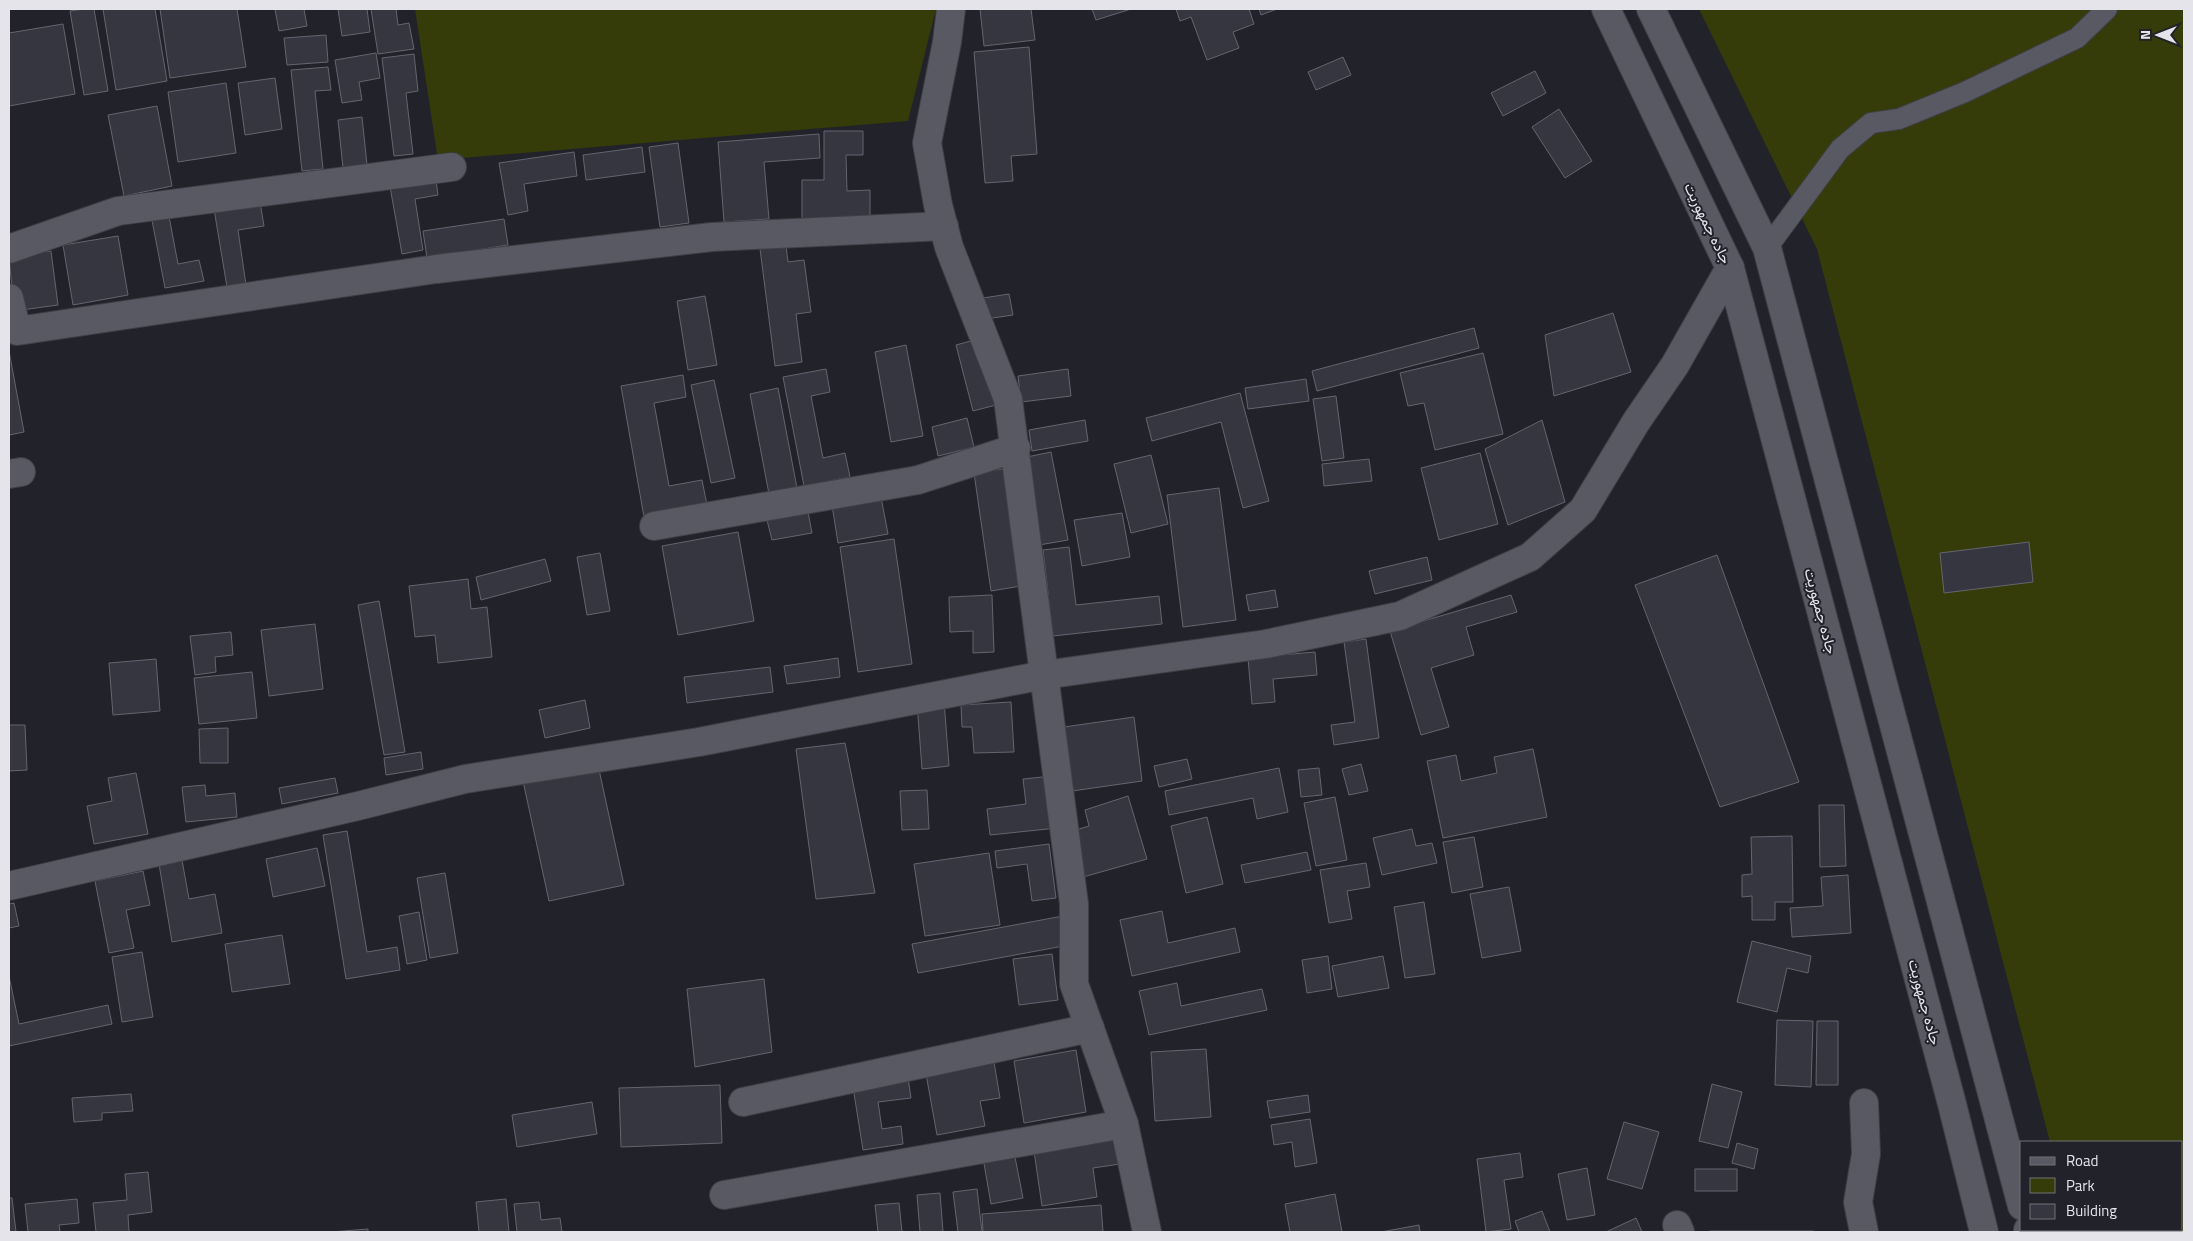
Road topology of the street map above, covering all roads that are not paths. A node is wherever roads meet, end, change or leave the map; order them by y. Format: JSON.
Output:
{"nodes":[{"id":1,"x":951,"y":9,"type":"edge"},
{"id":2,"x":1606,"y":9,"type":"edge"},
{"id":3,"x":1651,"y":9,"type":"edge"},
{"id":4,"x":2107,"y":9,"type":"edge"},
{"id":5,"x":452,"y":167,"type":"dead end"},
{"id":6,"x":944,"y":226,"type":"junction"},
{"id":7,"x":1767,"y":248,"type":"junction"},
{"id":8,"x":9,"y":249,"type":"edge"},
{"id":9,"x":1730,"y":268,"type":"junction"},
{"id":10,"x":9,"y":298,"type":"edge"},
{"id":11,"x":1016,"y":448,"type":"junction"},
{"id":12,"x":654,"y":526,"type":"dead end"},
{"id":13,"x":1044,"y":675,"type":"junction"},
{"id":14,"x":9,"y":886,"type":"edge"},
{"id":15,"x":1090,"y":1028,"type":"junction"},
{"id":16,"x":743,"y":1102,"type":"dead end"},
{"id":17,"x":1864,"y":1103,"type":"dead end"},
{"id":18,"x":1124,"y":1124,"type":"junction"},
{"id":19,"x":724,"y":1195,"type":"dead end"},
{"id":20,"x":2020,"y":1198,"type":"edge"},
{"id":21,"x":1147,"y":1232,"type":"edge"},
{"id":22,"x":1864,"y":1232,"type":"edge"},
{"id":23,"x":1984,"y":1232,"type":"edge"}],
"edges":[{"from":1,"to":6,"type":"street"},
{"from":2,"to":9,"type":"street","name":"جاده جمهوریت"},
{"from":3,"to":7,"type":"street"},
{"from":4,"to":7,"type":"lane"},
{"from":5,"to":8,"type":"street"},
{"from":6,"to":10,"type":"street"},
{"from":6,"to":11,"type":"street"},
{"from":7,"to":20,"type":"street"},
{"from":9,"to":13,"type":"street"},
{"from":9,"to":23,"type":"street","name":"جاده جمهوریت"},
{"from":11,"to":12,"type":"street"},
{"from":11,"to":13,"type":"street"},
{"from":13,"to":14,"type":"street"},
{"from":13,"to":15,"type":"street"},
{"from":15,"to":16,"type":"street"},
{"from":15,"to":18,"type":"street"},
{"from":17,"to":22,"type":"street"},
{"from":18,"to":19,"type":"street"},
{"from":18,"to":21,"type":"street"}]}
